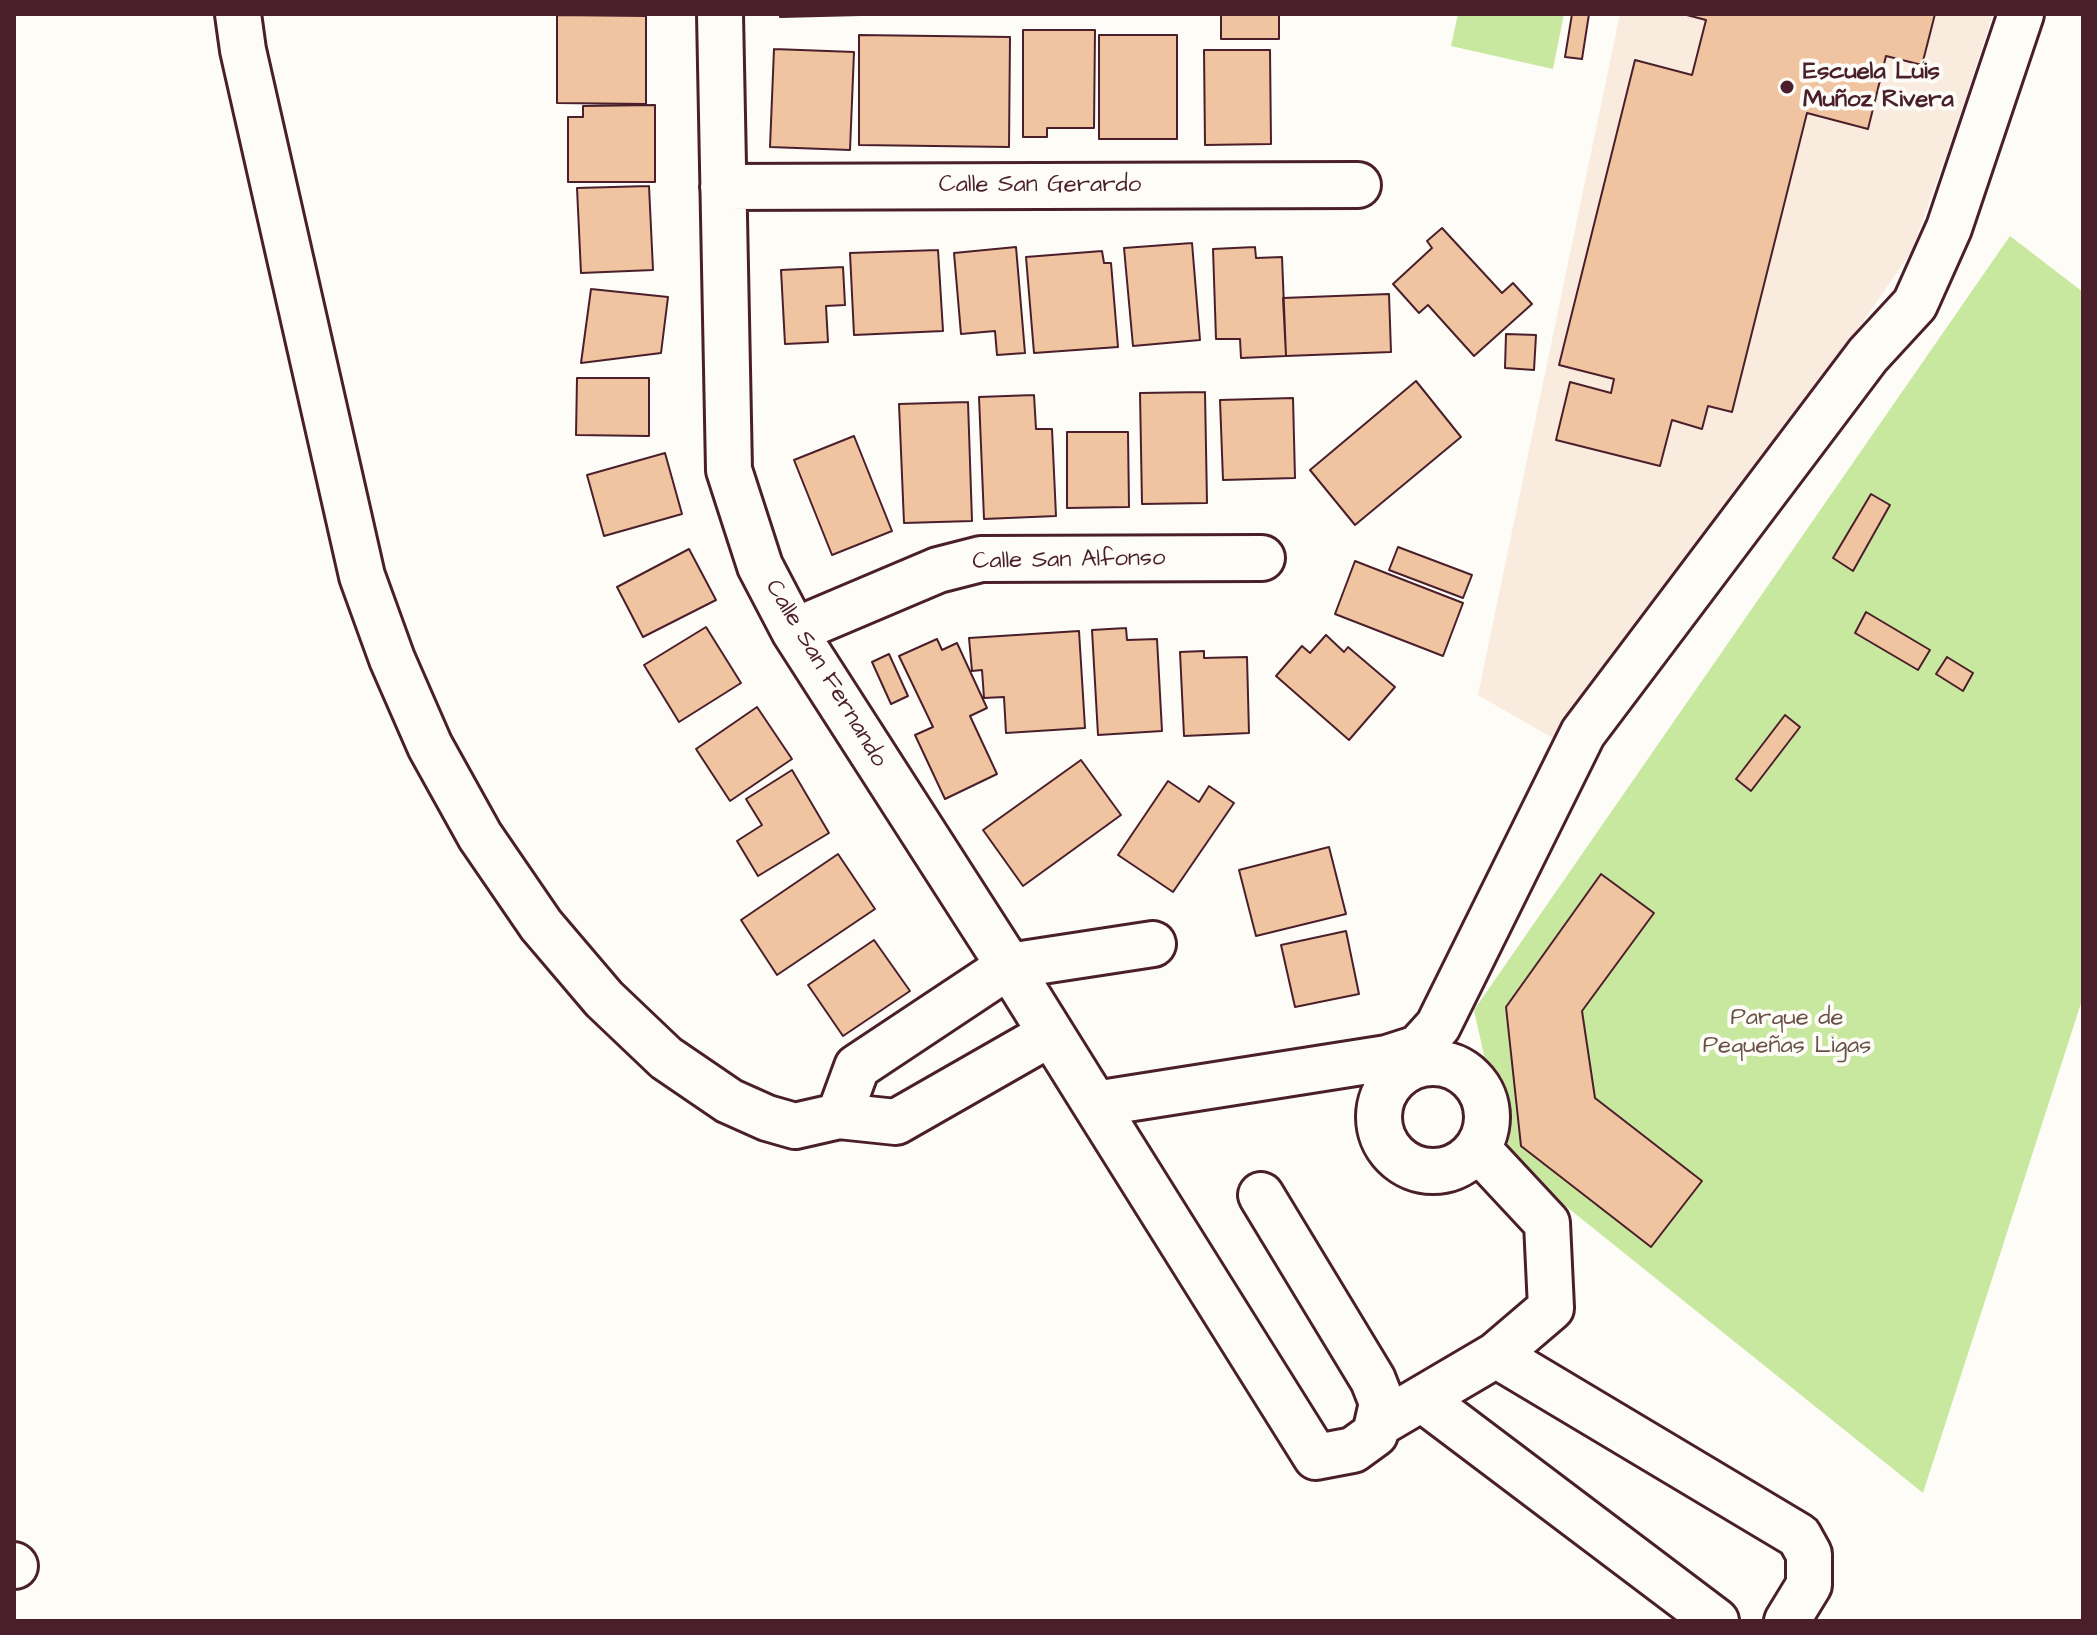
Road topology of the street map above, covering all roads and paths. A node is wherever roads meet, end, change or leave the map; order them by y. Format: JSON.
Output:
{"nodes":[{"id":1,"x":238,"y":14,"type":"edge"},
{"id":2,"x":720,"y":14,"type":"edge"},
{"id":3,"x":2021,"y":14,"type":"edge"},
{"id":4,"x":1358,"y":185,"type":"dead end"},
{"id":5,"x":723,"y":187,"type":"junction"},
{"id":6,"x":1262,"y":558,"type":"dead end"},
{"id":7,"x":794,"y":631,"type":"junction"},
{"id":8,"x":1153,"y":944,"type":"dead end"},
{"id":9,"x":1009,"y":966,"type":"junction"},
{"id":10,"x":1050,"y":1034,"type":"junction"},
{"id":11,"x":1423,"y":1055,"type":"junction"},
{"id":12,"x":1095,"y":1104,"type":"junction"},
{"id":13,"x":839,"y":1116,"type":"junction"},
{"id":14,"x":1478,"y":1149,"type":"junction"},
{"id":15,"x":1261,"y":1195,"type":"dead end"},
{"id":16,"x":1496,"y":1355,"type":"junction"},
{"id":17,"x":1422,"y":1399,"type":"junction"},
{"id":18,"x":1377,"y":1425,"type":"junction"},
{"id":19,"x":1716,"y":1621,"type":"edge"},
{"id":20,"x":1787,"y":1621,"type":"edge"}],
"edges":[{"from":1,"to":13,"type":"street"},
{"from":2,"to":5,"type":"street","name":"Calle San Fernando"},
{"from":3,"to":11,"type":"street"},
{"from":4,"to":5,"type":"street","name":"Calle San Gerardo"},
{"from":5,"to":7,"type":"street","name":"Calle San Fernando"},
{"from":6,"to":7,"type":"street","name":"Calle San Alfonso"},
{"from":7,"to":9,"type":"street","name":"Calle San Fernando"},
{"from":8,"to":9,"type":"street"},
{"from":9,"to":10,"type":"street","name":"Calle San Fernando"},
{"from":9,"to":13,"type":"street"},
{"from":10,"to":12,"type":"street","name":"Calle San Fernando"},
{"from":10,"to":13,"type":"street"},
{"from":11,"to":12,"type":"street"},
{"from":11,"to":14,"type":"street"},
{"from":11,"to":14,"type":"street"},
{"from":12,"to":18,"type":"street","name":"Calle San Fernando"},
{"from":14,"to":16,"type":"street"},
{"from":15,"to":18,"type":"street"},
{"from":16,"to":17,"type":"street"},
{"from":16,"to":20,"type":"street"},
{"from":17,"to":18,"type":"street"},
{"from":17,"to":19,"type":"street"}]}
